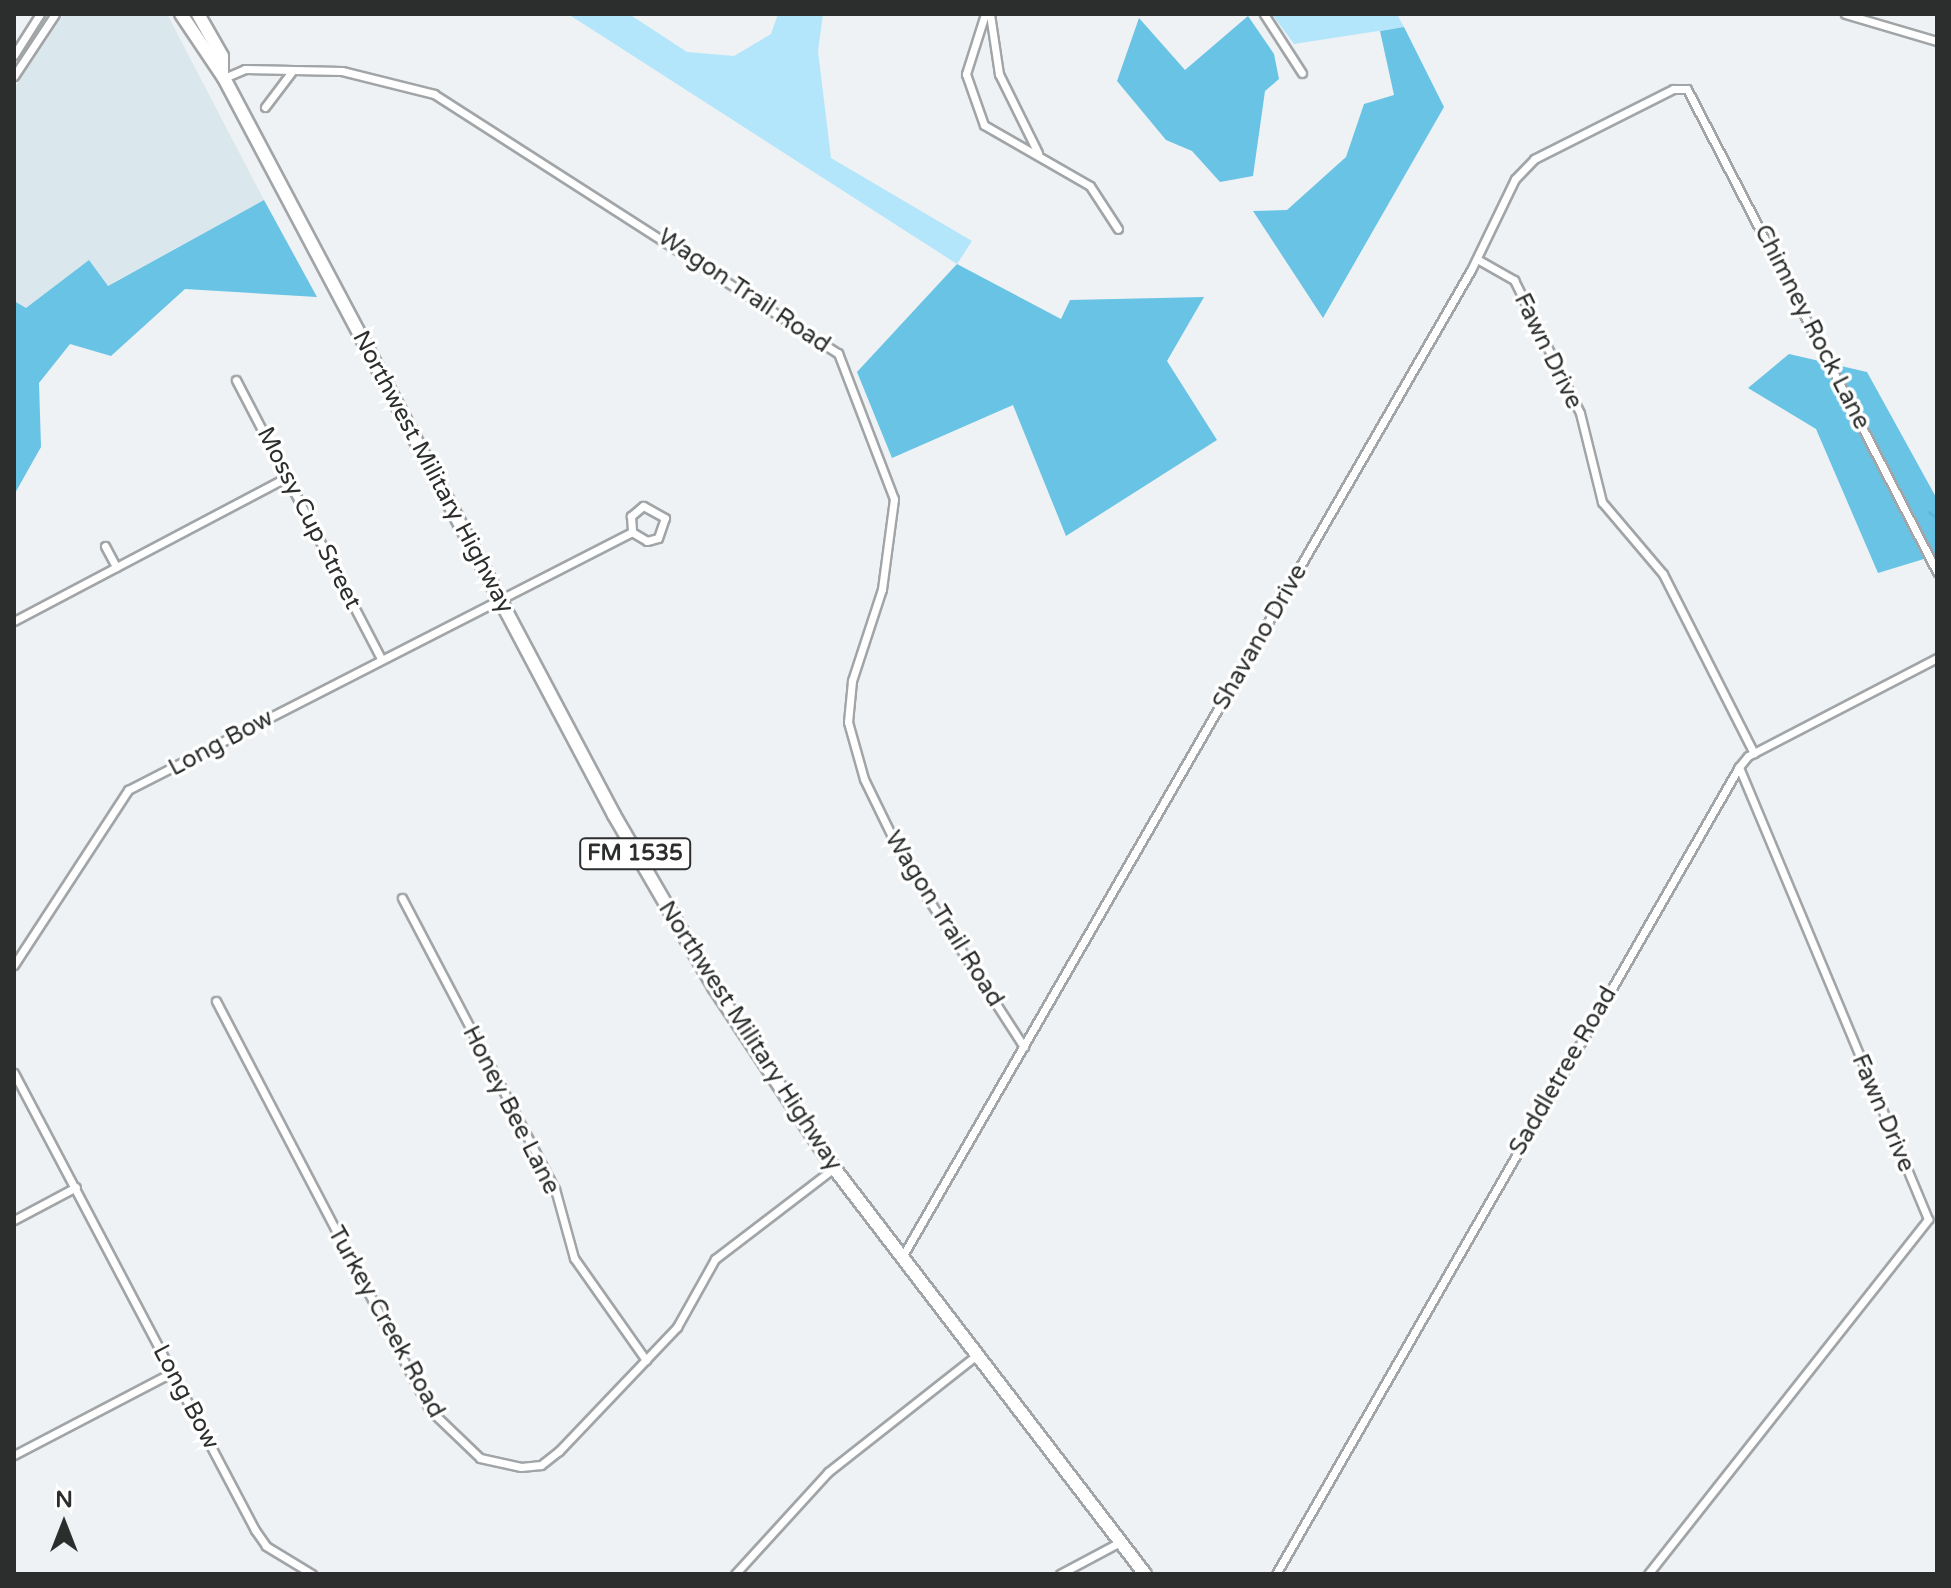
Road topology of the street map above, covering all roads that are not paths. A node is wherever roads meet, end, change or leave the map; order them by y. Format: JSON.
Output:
{"nodes":[{"id":1,"x":40,"y":14,"type":"edge"},
{"id":2,"x":55,"y":14,"type":"edge"},
{"id":3,"x":181,"y":14,"type":"edge"},
{"id":4,"x":198,"y":14,"type":"edge"},
{"id":5,"x":988,"y":14,"type":"edge"},
{"id":6,"x":1264,"y":14,"type":"edge"},
{"id":7,"x":1845,"y":14,"type":"edge"},
{"id":8,"x":1937,"y":41,"type":"edge"},
{"id":9,"x":14,"y":55,"type":"edge"},
{"id":10,"x":293,"y":70,"type":"junction"},
{"id":11,"x":1302,"y":73,"type":"dead end"},
{"id":12,"x":223,"y":75,"type":"junction"},
{"id":13,"x":14,"y":76,"type":"edge"},
{"id":14,"x":1682,"y":87,"type":"joint"},
{"id":15,"x":265,"y":107,"type":"dead end"},
{"id":16,"x":1039,"y":155,"type":"junction"},
{"id":17,"x":1118,"y":229,"type":"dead end"},
{"id":18,"x":1477,"y":259,"type":"junction"},
{"id":19,"x":236,"y":380,"type":"dead end"},
{"id":20,"x":287,"y":477,"type":"junction"},
{"id":21,"x":632,"y":532,"type":"junction"},
{"id":22,"x":105,"y":546,"type":"dead end"},
{"id":23,"x":116,"y":567,"type":"junction"},
{"id":24,"x":1937,"y":572,"type":"edge"},
{"id":25,"x":500,"y":599,"type":"junction"},
{"id":26,"x":14,"y":621,"type":"edge"},
{"id":27,"x":380,"y":657,"type":"junction"},
{"id":28,"x":1937,"y":658,"type":"edge"},
{"id":29,"x":1754,"y":753,"type":"junction"},
{"id":30,"x":1739,"y":767,"type":"junction"},
{"id":31,"x":402,"y":898,"type":"dead end"},
{"id":32,"x":14,"y":965,"type":"edge"},
{"id":33,"x":216,"y":1001,"type":"dead end"},
{"id":34,"x":1024,"y":1047,"type":"junction"},
{"id":35,"x":14,"y":1073,"type":"edge"},
{"id":36,"x":834,"y":1168,"type":"junction"},
{"id":37,"x":76,"y":1187,"type":"junction"},
{"id":38,"x":14,"y":1220,"type":"edge"},
{"id":39,"x":902,"y":1257,"type":"junction"},
{"id":40,"x":978,"y":1354,"type":"junction"},
{"id":41,"x":646,"y":1360,"type":"junction"},
{"id":42,"x":173,"y":1372,"type":"junction"},
{"id":43,"x":14,"y":1455,"type":"edge"},
{"id":44,"x":1120,"y":1542,"type":"junction"},
{"id":45,"x":312,"y":1574,"type":"edge"},
{"id":46,"x":735,"y":1574,"type":"edge"},
{"id":47,"x":1060,"y":1574,"type":"edge"},
{"id":48,"x":1145,"y":1574,"type":"edge"},
{"id":49,"x":1276,"y":1574,"type":"edge"},
{"id":50,"x":1648,"y":1574,"type":"edge"}],
"edges":[{"from":1,"to":9,"type":"street"},
{"from":2,"to":13,"type":"street"},
{"from":3,"to":12,"type":"main road","name":"Northwest Military Highway","number":"FM 1535"},
{"from":4,"to":12,"type":"main road","name":"Northwest Military Highway","number":"FM 1535"},
{"from":5,"to":16,"type":"street"},
{"from":5,"to":16,"type":"street"},
{"from":6,"to":11,"type":"street"},
{"from":7,"to":8,"type":"street"},
{"from":10,"to":12,"type":"street","name":"Wagon Trail Road"},
{"from":10,"to":15,"type":"street"},
{"from":10,"to":34,"type":"street","name":"Wagon Trail Road"},
{"from":12,"to":25,"type":"main road","name":"Northwest Military Highway","number":"FM 1535"},
{"from":14,"to":18,"type":"street","name":"Shavano Drive"},
{"from":14,"to":24,"type":"street","name":"Chimney Rock Lane"},
{"from":16,"to":17,"type":"street"},
{"from":18,"to":29,"type":"street","name":"Fawn Drive"},
{"from":18,"to":34,"type":"street","name":"Shavano Drive"},
{"from":19,"to":20,"type":"street","name":"Mossy Cup Street"},
{"from":20,"to":23,"type":"street"},
{"from":20,"to":27,"type":"street","name":"Mossy Cup Street"},
{"from":21,"to":21,"type":"street"},
{"from":21,"to":25,"type":"street","name":"Long Bow"},
{"from":22,"to":23,"type":"street"},
{"from":23,"to":26,"type":"street"},
{"from":25,"to":27,"type":"street","name":"Long Bow"},
{"from":25,"to":36,"type":"main road","name":"Northwest Military Highway","number":"FM 1535"},
{"from":27,"to":32,"type":"street","name":"Long Bow"},
{"from":28,"to":29,"type":"street","name":"Saddletree Road"},
{"from":29,"to":30,"type":"street","name":"Saddletree Road"},
{"from":30,"to":49,"type":"street","name":"Saddletree Road"},
{"from":30,"to":50,"type":"street","name":"Fawn Drive"},
{"from":31,"to":41,"type":"street","name":"Honey Bee Lane"},
{"from":33,"to":41,"type":"street","name":"Turkey Creek Road"},
{"from":34,"to":39,"type":"street","name":"Shavano Drive"},
{"from":35,"to":37,"type":"street","name":"Long Bow"},
{"from":36,"to":39,"type":"main road","name":"Northwest Military Highway","number":"FM 1535"},
{"from":36,"to":41,"type":"street","name":"Turkey Creek Road"},
{"from":37,"to":38,"type":"street"},
{"from":37,"to":42,"type":"street","name":"Long Bow"},
{"from":39,"to":40,"type":"main road","name":"Northwest Military Highway","number":"FM 1535"},
{"from":40,"to":44,"type":"main road","name":"Northwest Military Highway","number":"FM 1535"},
{"from":40,"to":46,"type":"street"},
{"from":42,"to":43,"type":"street"},
{"from":42,"to":45,"type":"street","name":"Long Bow"},
{"from":44,"to":47,"type":"street"},
{"from":44,"to":48,"type":"main road","name":"Northwest Military Highway","number":"FM 1535"}]}
